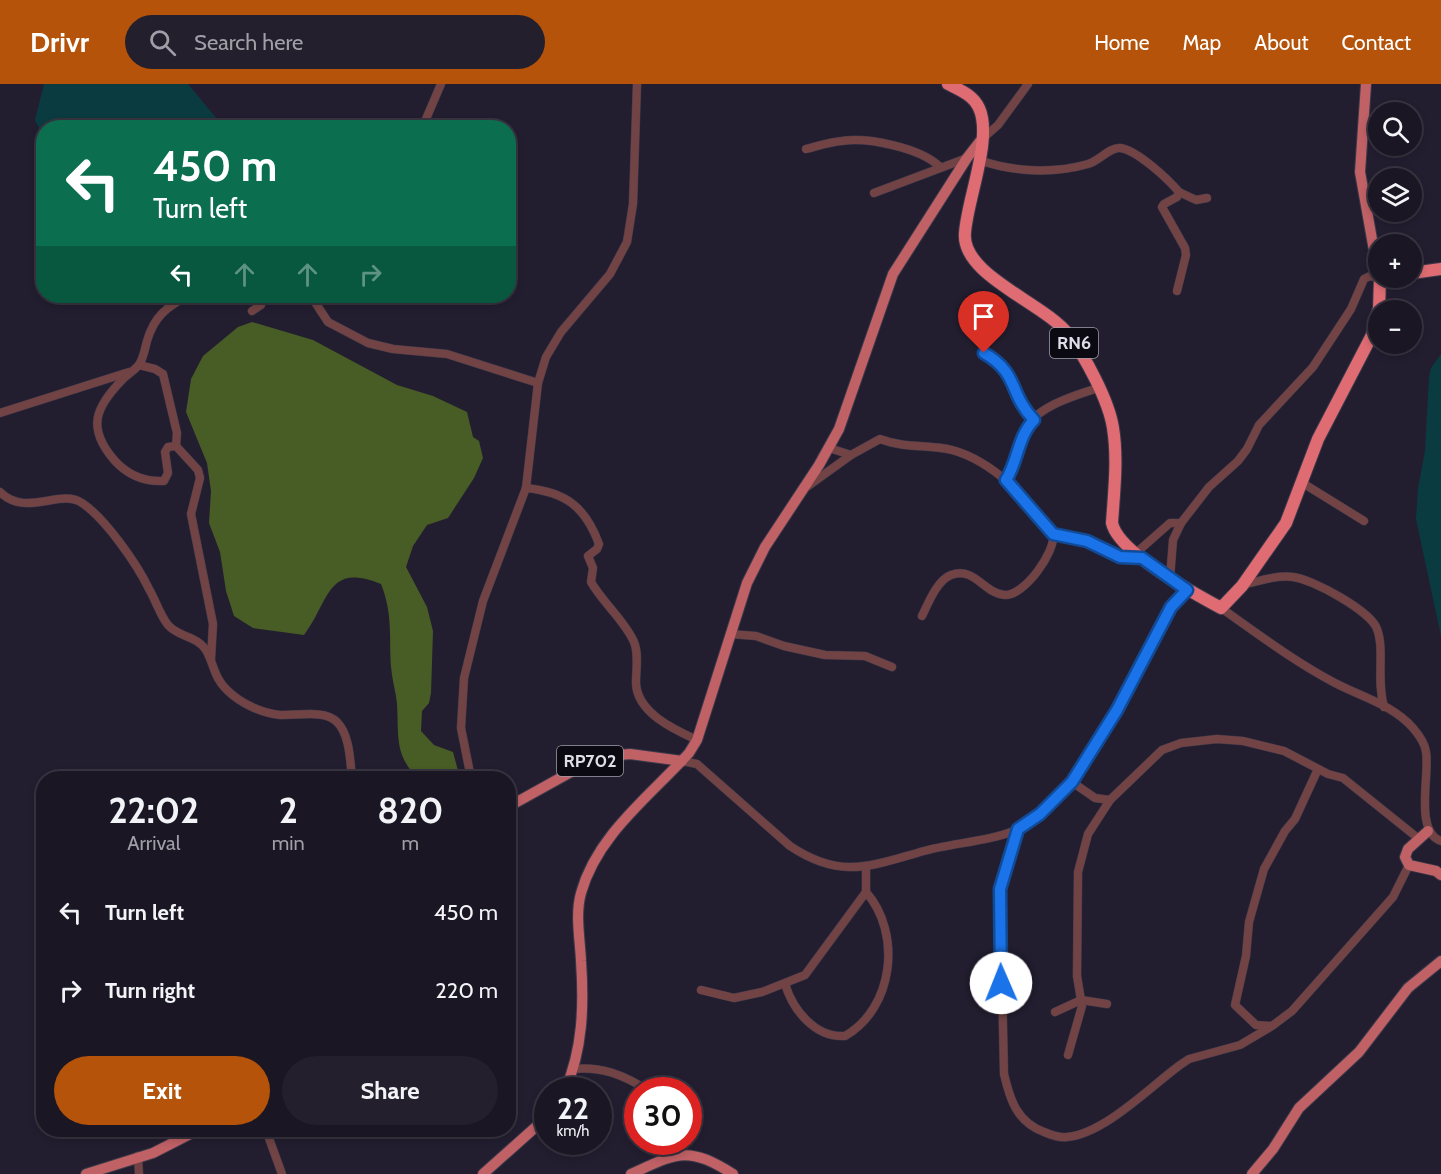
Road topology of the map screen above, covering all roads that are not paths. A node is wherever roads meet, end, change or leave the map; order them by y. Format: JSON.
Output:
{"nodes":[{"id":1,"x":441,"y":84,"type":"edge"},
{"id":2,"x":637,"y":84,"type":"edge"},
{"id":3,"x":948,"y":84,"type":"edge"},
{"id":4,"x":1028,"y":84,"type":"edge"},
{"id":5,"x":1366,"y":84,"type":"edge"},
{"id":6,"x":426,"y":120,"type":"edge"},
{"id":7,"x":981,"y":140,"type":"junction"},
{"id":8,"x":806,"y":149,"type":"dead end"},
{"id":9,"x":973,"y":159,"type":"junction"},
{"id":10,"x":940,"y":167,"type":"junction"},
{"id":11,"x":1179,"y":192,"type":"junction"},
{"id":12,"x":874,"y":193,"type":"dead end"},
{"id":13,"x":1207,"y":198,"type":"dead end"},
{"id":14,"x":1371,"y":234,"type":"edge"},
{"id":15,"x":1441,"y":268,"type":"edge"},
{"id":16,"x":1422,"y":271,"type":"edge"},
{"id":17,"x":1368,"y":277,"type":"edge"},
{"id":18,"x":1177,"y":291,"type":"dead end"},
{"id":19,"x":175,"y":303,"type":"edge"},
{"id":20,"x":262,"y":303,"type":"edge"},
{"id":21,"x":316,"y":303,"type":"edge"},
{"id":22,"x":252,"y":311,"type":"dead end"},
{"id":23,"x":1368,"y":343,"type":"edge"},
{"id":24,"x":984,"y":353,"type":"dead end"},
{"id":25,"x":140,"y":365,"type":"junction"},
{"id":26,"x":130,"y":372,"type":"junction"},
{"id":27,"x":538,"y":383,"type":"junction"},
{"id":28,"x":1098,"y":388,"type":"junction"},
{"id":29,"x":0,"y":413,"type":"edge"},
{"id":30,"x":1034,"y":420,"type":"junction"},
{"id":31,"x":176,"y":446,"type":"junction"},
{"id":32,"x":829,"y":448,"type":"junction"},
{"id":33,"x":851,"y":455,"type":"junction"},
{"id":34,"x":1006,"y":480,"type":"junction"},
{"id":35,"x":1301,"y":482,"type":"junction"},
{"id":36,"x":526,"y":488,"type":"junction"},
{"id":37,"x":804,"y":488,"type":"junction"},
{"id":38,"x":0,"y":492,"type":"edge"},
{"id":39,"x":1364,"y":521,"type":"dead end"},
{"id":40,"x":1181,"y":523,"type":"junction"},
{"id":41,"x":1053,"y":534,"type":"junction"},
{"id":42,"x":1139,"y":555,"type":"junction"},
{"id":43,"x":1170,"y":578,"type":"junction"},
{"id":44,"x":1242,"y":585,"type":"junction"},
{"id":45,"x":1187,"y":590,"type":"junction"},
{"id":46,"x":1221,"y":608,"type":"junction"},
{"id":47,"x":922,"y":616,"type":"dead end"},
{"id":48,"x":730,"y":634,"type":"junction"},
{"id":49,"x":210,"y":661,"type":"junction"},
{"id":50,"x":892,"y":667,"type":"dead end"},
{"id":51,"x":1384,"y":707,"type":"junction"},
{"id":52,"x":697,"y":740,"type":"junction"},
{"id":53,"x":682,"y":761,"type":"junction"},
{"id":54,"x":1318,"y":769,"type":"junction"},
{"id":55,"x":351,"y":771,"type":"edge"},
{"id":56,"x":470,"y":771,"type":"edge"},
{"id":57,"x":1072,"y":782,"type":"junction"},
{"id":58,"x":1095,"y":798,"type":"junction"},
{"id":59,"x":1110,"y":800,"type":"junction"},
{"id":60,"x":516,"y":803,"type":"edge"},
{"id":61,"x":1103,"y":810,"type":"junction"},
{"id":62,"x":1018,"y":829,"type":"junction"},
{"id":63,"x":1428,"y":831,"type":"junction"},
{"id":64,"x":1419,"y":839,"type":"junction"},
{"id":65,"x":1441,"y":841,"type":"edge"},
{"id":66,"x":1409,"y":865,"type":"junction"},
{"id":67,"x":866,"y":866,"type":"junction"},
{"id":68,"x":1441,"y":875,"type":"edge"},
{"id":69,"x":866,"y":892,"type":"junction"},
{"id":70,"x":1441,"y":961,"type":"edge"},
{"id":71,"x":784,"y":984,"type":"junction"},
{"id":72,"x":701,"y":990,"type":"dead end"},
{"id":73,"x":1081,"y":1000,"type":"junction"},
{"id":74,"x":1107,"y":1004,"type":"dead end"},
{"id":75,"x":1055,"y":1012,"type":"dead end"},
{"id":76,"x":1272,"y":1026,"type":"junction"},
{"id":77,"x":1068,"y":1055,"type":"dead end"},
{"id":78,"x":573,"y":1069,"type":"junction"},
{"id":79,"x":570,"y":1077,"type":"edge"},
{"id":80,"x":624,"y":1077,"type":"edge"},
{"id":81,"x":534,"y":1128,"type":"edge"},
{"id":82,"x":184,"y":1137,"type":"edge"},
{"id":83,"x":269,"y":1137,"type":"edge"},
{"id":84,"x":675,"y":1155,"type":"joint"},
{"id":85,"x":138,"y":1156,"type":"junction"},
{"id":86,"x":86,"y":1174,"type":"edge"},
{"id":87,"x":139,"y":1174,"type":"edge"},
{"id":88,"x":282,"y":1174,"type":"edge"},
{"id":89,"x":483,"y":1174,"type":"edge"},
{"id":90,"x":631,"y":1174,"type":"edge"},
{"id":91,"x":733,"y":1174,"type":"edge"},
{"id":92,"x":1252,"y":1174,"type":"edge"}],
"edges":[{"from":1,"to":6,"type":"street"},
{"from":2,"to":27,"type":"street"},
{"from":3,"to":7,"type":"highway","number":"RN6"},
{"from":4,"to":7,"type":"street"},
{"from":5,"to":14,"type":"main road"},
{"from":7,"to":9,"type":"highway","number":"RN6"},
{"from":8,"to":10,"type":"street"},
{"from":9,"to":10,"type":"street"},
{"from":9,"to":11,"type":"street"},
{"from":9,"to":28,"type":"highway","number":"RN6"},
{"from":9,"to":32,"type":"main road"},
{"from":10,"to":12,"type":"street"},
{"from":11,"to":13,"type":"street"},
{"from":11,"to":18,"type":"street"},
{"from":15,"to":16,"type":"highway"},
{"from":17,"to":40,"type":"street"},
{"from":19,"to":25,"type":"street"},
{"from":20,"to":22,"type":"street"},
{"from":21,"to":27,"type":"street"},
{"from":23,"to":35,"type":"highway"},
{"from":24,"to":30,"type":"street"},
{"from":25,"to":26,"type":"street"},
{"from":25,"to":31,"type":"street"},
{"from":26,"to":29,"type":"street"},
{"from":26,"to":31,"type":"street"},
{"from":27,"to":36,"type":"street"},
{"from":28,"to":30,"type":"street"},
{"from":28,"to":42,"type":"highway","number":"RN6"},
{"from":30,"to":34,"type":"street"},
{"from":31,"to":49,"type":"street"},
{"from":32,"to":33,"type":"street"},
{"from":32,"to":37,"type":"main road"},
{"from":33,"to":34,"type":"street"},
{"from":33,"to":37,"type":"street"},
{"from":34,"to":41,"type":"street"},
{"from":35,"to":39,"type":"street"},
{"from":35,"to":44,"type":"highway"},
{"from":36,"to":52,"type":"street"},
{"from":36,"to":56,"type":"street"},
{"from":37,"to":48,"type":"main road"},
{"from":38,"to":49,"type":"street"},
{"from":40,"to":42,"type":"street"},
{"from":40,"to":43,"type":"street"},
{"from":41,"to":42,"type":"street"},
{"from":41,"to":47,"type":"street"},
{"from":42,"to":43,"type":"highway","number":"RN6"},
{"from":43,"to":45,"type":"highway","number":"RN6"},
{"from":44,"to":46,"type":"highway"},
{"from":44,"to":51,"type":"street"},
{"from":45,"to":46,"type":"highway","number":"RN6"},
{"from":45,"to":57,"type":"street"},
{"from":46,"to":51,"type":"street"},
{"from":48,"to":50,"type":"street"},
{"from":48,"to":52,"type":"main road"},
{"from":49,"to":55,"type":"street"},
{"from":51,"to":63,"type":"street"},
{"from":52,"to":53,"type":"main road"},
{"from":53,"to":60,"type":"main road","number":"RP702"},
{"from":53,"to":67,"type":"street"},
{"from":53,"to":78,"type":"main road"},
{"from":54,"to":59,"type":"street"},
{"from":54,"to":64,"type":"street"},
{"from":54,"to":76,"type":"street"},
{"from":57,"to":58,"type":"street"},
{"from":57,"to":62,"type":"street"},
{"from":58,"to":59,"type":"street"},
{"from":58,"to":61,"type":"street"},
{"from":59,"to":61,"type":"street"},
{"from":61,"to":73,"type":"street"},
{"from":62,"to":67,"type":"street"},
{"from":62,"to":76,"type":"street"},
{"from":63,"to":64,"type":"main road"},
{"from":63,"to":65,"type":"street"},
{"from":64,"to":66,"type":"main road"},
{"from":66,"to":68,"type":"main road"},
{"from":66,"to":76,"type":"street"},
{"from":67,"to":69,"type":"street"},
{"from":69,"to":71,"type":"street"},
{"from":69,"to":71,"type":"street"},
{"from":70,"to":92,"type":"main road"},
{"from":71,"to":72,"type":"street"},
{"from":73,"to":74,"type":"street"},
{"from":73,"to":75,"type":"street"},
{"from":73,"to":77,"type":"street"},
{"from":78,"to":79,"type":"main road"},
{"from":78,"to":80,"type":"street"},
{"from":81,"to":89,"type":"main road"},
{"from":82,"to":85,"type":"main road"},
{"from":83,"to":88,"type":"street"},
{"from":84,"to":90,"type":"main road"},
{"from":84,"to":91,"type":"main road"},
{"from":85,"to":86,"type":"main road"},
{"from":85,"to":87,"type":"street"}]}
